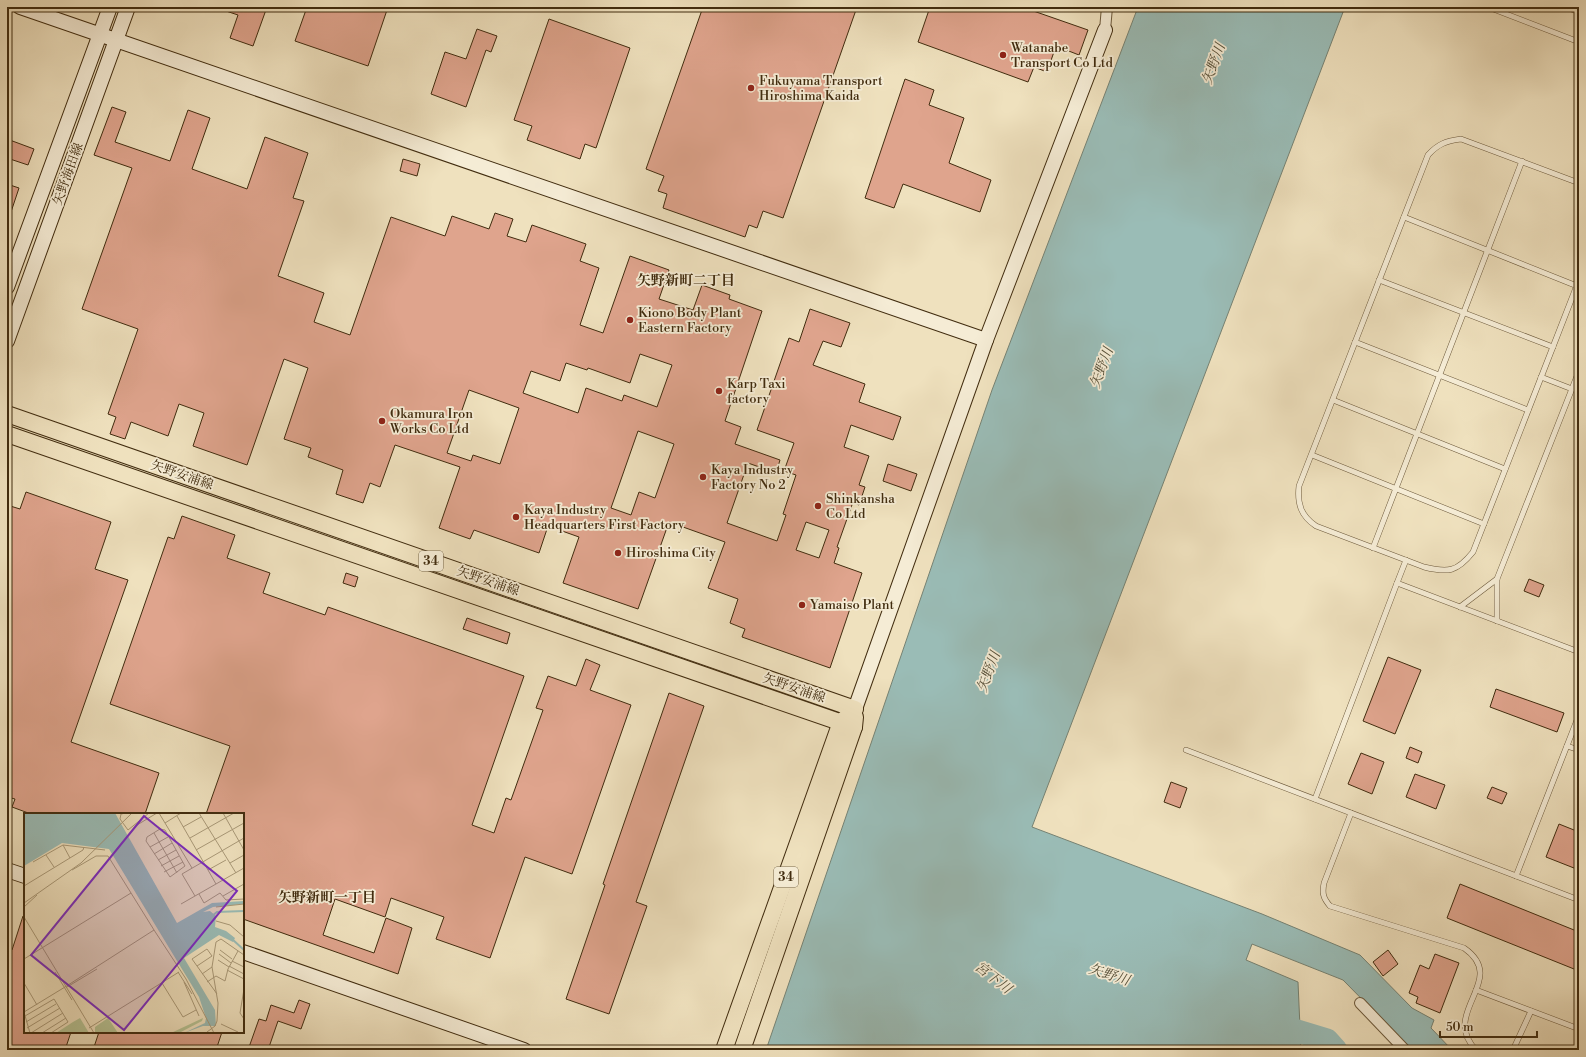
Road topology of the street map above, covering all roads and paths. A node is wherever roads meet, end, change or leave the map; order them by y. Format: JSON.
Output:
{"nodes":[{"id":1,"x":20,"y":7,"type":"edge"},
{"id":2,"x":110,"y":7,"type":"edge"},
{"id":3,"x":128,"y":7,"type":"edge"},
{"id":4,"x":1107,"y":7,"type":"edge"},
{"id":5,"x":1488,"y":7,"type":"edge"},
{"id":6,"x":1566,"y":7,"type":"edge"},
{"id":7,"x":1579,"y":12,"type":"edge"},
{"id":8,"x":1105,"y":30,"type":"joint"},
{"id":9,"x":100,"y":35,"type":"junction"},
{"id":10,"x":116,"y":41,"type":"junction"},
{"id":11,"x":1579,"y":42,"type":"edge"},
{"id":12,"x":1522,"y":161,"type":"junction"},
{"id":13,"x":1579,"y":183,"type":"edge"},
{"id":14,"x":1404,"y":217,"type":"junction"},
{"id":15,"x":1488,"y":250,"type":"junction"},
{"id":16,"x":1379,"y":280,"type":"junction"},
{"id":17,"x":1579,"y":280,"type":"edge"},
{"id":18,"x":1576,"y":286,"type":"junction"},
{"id":19,"x":7,"y":287,"type":"edge"},
{"id":20,"x":1464,"y":313,"type":"junction"},
{"id":21,"x":986,"y":340,"type":"junction"},
{"id":22,"x":7,"y":341,"type":"edge"},
{"id":23,"x":1355,"y":342,"type":"junction"},
{"id":24,"x":1552,"y":348,"type":"junction"},
{"id":25,"x":1579,"y":370,"type":"edge"},
{"id":26,"x":1439,"y":375,"type":"junction"},
{"id":27,"x":1541,"y":377,"type":"junction"},
{"id":28,"x":1572,"y":389,"type":"junction"},
{"id":29,"x":1333,"y":400,"type":"junction"},
{"id":30,"x":1528,"y":410,"type":"junction"},
{"id":31,"x":7,"y":414,"type":"edge"},
{"id":32,"x":1417,"y":433,"type":"junction"},
{"id":33,"x":7,"y":434,"type":"edge"},
{"id":34,"x":1312,"y":455,"type":"junction"},
{"id":35,"x":1505,"y":468,"type":"junction"},
{"id":36,"x":1395,"y":489,"type":"junction"},
{"id":37,"x":1484,"y":524,"type":"junction"},
{"id":38,"x":1373,"y":548,"type":"junction"},
{"id":39,"x":1406,"y":560,"type":"junction"},
{"id":40,"x":1497,"y":579,"type":"junction"},
{"id":41,"x":1397,"y":583,"type":"junction"},
{"id":42,"x":1460,"y":607,"type":"junction"},
{"id":43,"x":1497,"y":621,"type":"junction"},
{"id":44,"x":1579,"y":652,"type":"edge"},
{"id":45,"x":856,"y":709,"type":"junction"},
{"id":46,"x":1579,"y":715,"type":"edge"},
{"id":47,"x":847,"y":725,"type":"junction"},
{"id":48,"x":1567,"y":746,"type":"junction"},
{"id":49,"x":1186,"y":750,"type":"dead end"},
{"id":50,"x":1579,"y":750,"type":"edge"},
{"id":51,"x":1315,"y":799,"type":"junction"},
{"id":52,"x":1351,"y":813,"type":"junction"},
{"id":53,"x":7,"y":870,"type":"edge"},
{"id":54,"x":24,"y":876,"type":"edge"},
{"id":55,"x":1516,"y":876,"type":"junction"},
{"id":56,"x":1579,"y":900,"type":"edge"},
{"id":57,"x":244,"y":952,"type":"edge"},
{"id":58,"x":1476,"y":990,"type":"junction"},
{"id":59,"x":1360,"y":1003,"type":"dead end"},
{"id":60,"x":1531,"y":1010,"type":"junction"},
{"id":61,"x":1579,"y":1029,"type":"edge"},
{"id":62,"x":524,"y":1050,"type":"edge"},
{"id":63,"x":724,"y":1050,"type":"edge"},
{"id":64,"x":742,"y":1050,"type":"edge"},
{"id":65,"x":1405,"y":1050,"type":"edge"},
{"id":66,"x":1476,"y":1050,"type":"edge"},
{"id":67,"x":1513,"y":1050,"type":"edge"}],
"edges":[{"from":1,"to":9,"type":"street"},
{"from":2,"to":9,"type":"street","name":"矢野海田線"},
{"from":3,"to":10,"type":"street","name":"矢野海田線"},
{"from":4,"to":8,"type":"street"},
{"from":5,"to":11,"type":"lane"},
{"from":6,"to":7,"type":"lane"},
{"from":8,"to":21,"type":"street"},
{"from":9,"to":10,"type":"street"},
{"from":9,"to":19,"type":"street","name":"矢野海田線"},
{"from":10,"to":21,"type":"street"},
{"from":10,"to":22,"type":"street","name":"矢野海田線"},
{"from":12,"to":13,"type":"lane"},
{"from":12,"to":14,"type":"lane"},
{"from":12,"to":15,"type":"lane"},
{"from":14,"to":15,"type":"lane"},
{"from":14,"to":16,"type":"lane"},
{"from":15,"to":18,"type":"lane"},
{"from":15,"to":20,"type":"lane"},
{"from":16,"to":20,"type":"lane"},
{"from":16,"to":23,"type":"lane"},
{"from":17,"to":18,"type":"lane"},
{"from":18,"to":24,"type":"lane"},
{"from":20,"to":24,"type":"lane"},
{"from":20,"to":26,"type":"lane"},
{"from":21,"to":45,"type":"street"},
{"from":23,"to":26,"type":"lane"},
{"from":23,"to":29,"type":"lane"},
{"from":24,"to":27,"type":"lane"},
{"from":25,"to":28,"type":"lane"},
{"from":26,"to":30,"type":"lane"},
{"from":26,"to":32,"type":"lane"},
{"from":27,"to":28,"type":"lane"},
{"from":27,"to":30,"type":"lane"},
{"from":28,"to":40,"type":"lane"},
{"from":29,"to":32,"type":"lane"},
{"from":29,"to":34,"type":"lane"},
{"from":30,"to":35,"type":"lane"},
{"from":31,"to":45,"type":"main road","name":"矢野安浦線","number":"34"},
{"from":32,"to":35,"type":"lane"},
{"from":32,"to":36,"type":"lane"},
{"from":33,"to":47,"type":"main road","name":"矢野安浦線","number":"34"},
{"from":34,"to":36,"type":"lane"},
{"from":34,"to":38,"type":"lane"},
{"from":35,"to":37,"type":"lane"},
{"from":36,"to":37,"type":"lane"},
{"from":36,"to":38,"type":"lane"},
{"from":37,"to":39,"type":"lane"},
{"from":38,"to":39,"type":"lane"},
{"from":39,"to":41,"type":"lane"},
{"from":40,"to":42,"type":"lane"},
{"from":40,"to":43,"type":"lane"},
{"from":41,"to":42,"type":"lane"},
{"from":41,"to":51,"type":"lane"},
{"from":42,"to":43,"type":"lane"},
{"from":43,"to":44,"type":"lane"},
{"from":45,"to":47,"type":"main road","number":"34"},
{"from":46,"to":48,"type":"lane"},
{"from":47,"to":63,"type":"main road","number":"34"},
{"from":47,"to":64,"type":"main road","number":"34"},
{"from":48,"to":50,"type":"lane"},
{"from":48,"to":55,"type":"lane"},
{"from":49,"to":51,"type":"lane"},
{"from":51,"to":52,"type":"lane"},
{"from":52,"to":55,"type":"lane"},
{"from":52,"to":58,"type":"lane"},
{"from":53,"to":54,"type":"street"},
{"from":55,"to":56,"type":"lane"},
{"from":57,"to":62,"type":"street"},
{"from":58,"to":60,"type":"lane"},
{"from":58,"to":66,"type":"lane"},
{"from":59,"to":65,"type":"street"},
{"from":60,"to":61,"type":"lane"},
{"from":60,"to":67,"type":"lane"}]}
